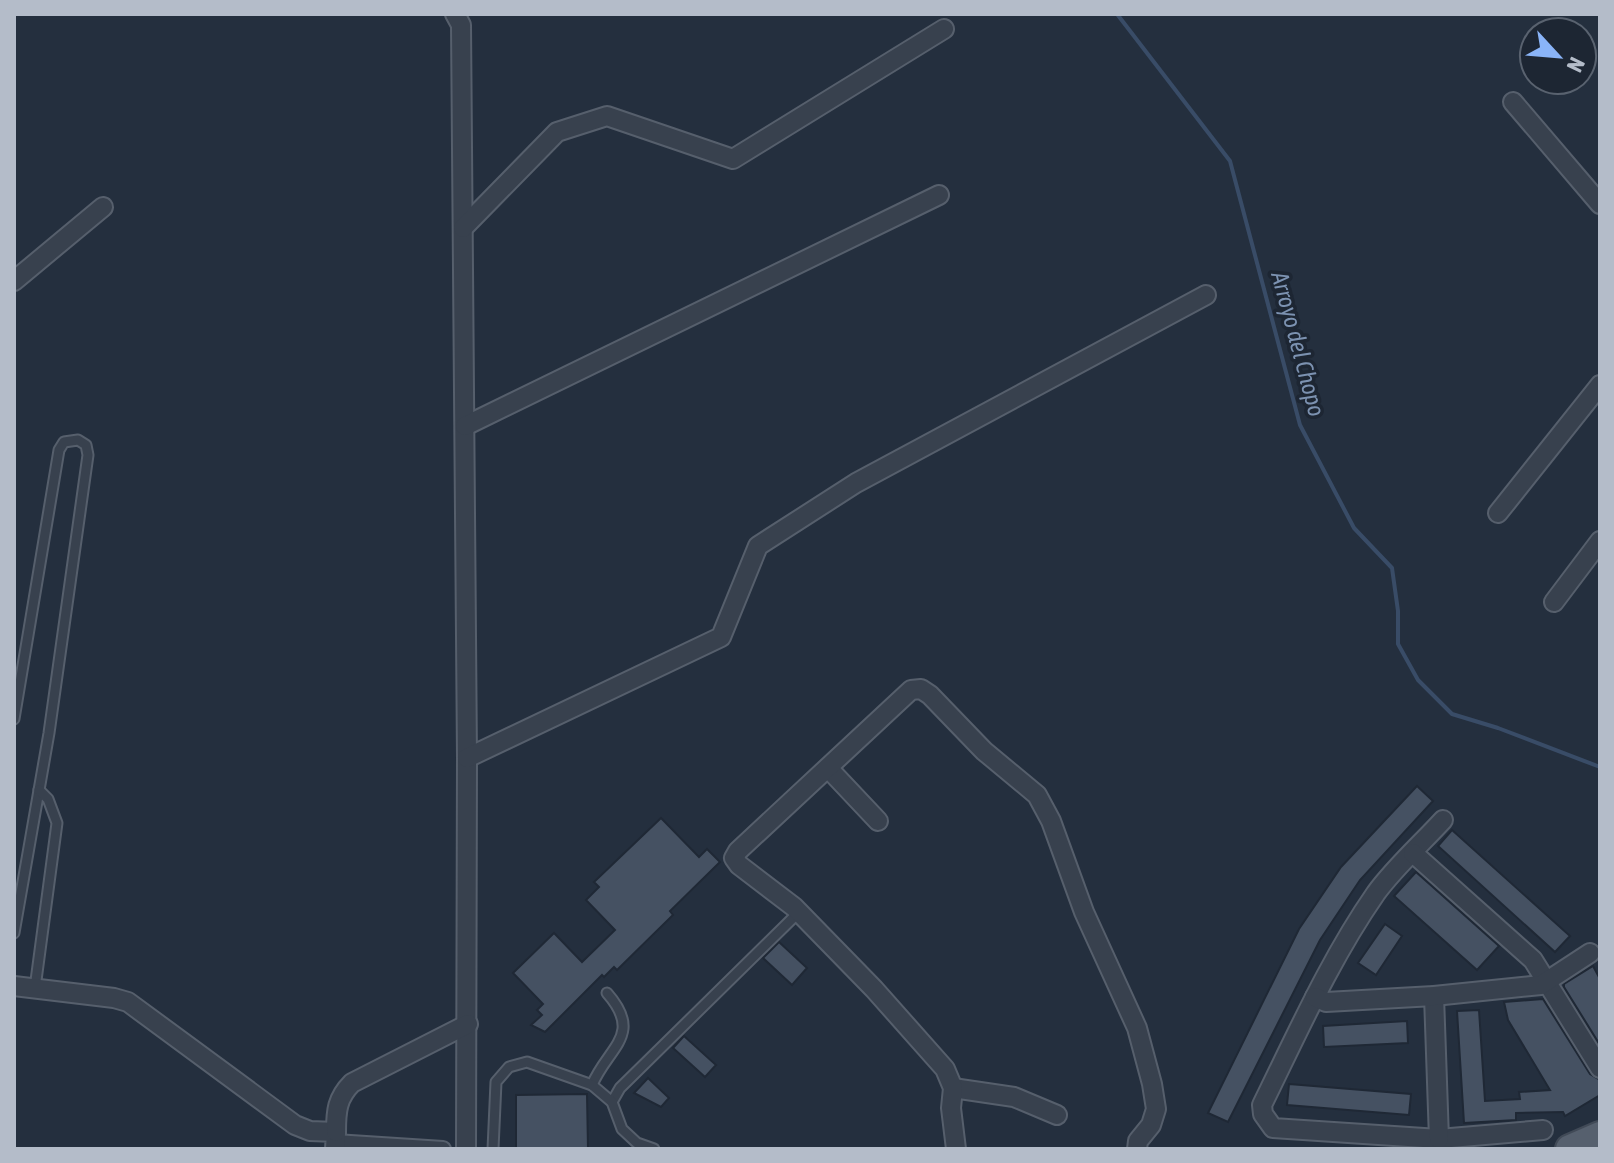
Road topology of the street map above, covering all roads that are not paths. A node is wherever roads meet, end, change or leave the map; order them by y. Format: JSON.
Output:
{"nodes":[{"id":1,"x":455,"y":14,"type":"edge"},
{"id":2,"x":944,"y":29,"type":"dead end"},
{"id":3,"x":1513,"y":102,"type":"dead end"},
{"id":4,"x":939,"y":195,"type":"dead end"},
{"id":5,"x":1600,"y":204,"type":"edge"},
{"id":6,"x":103,"y":207,"type":"dead end"},
{"id":7,"x":463,"y":228,"type":"junction"},
{"id":8,"x":14,"y":281,"type":"edge"},
{"id":9,"x":1206,"y":295,"type":"dead end"},
{"id":10,"x":1600,"y":385,"type":"edge"},
{"id":11,"x":465,"y":426,"type":"junction"},
{"id":12,"x":1498,"y":513,"type":"dead end"},
{"id":13,"x":1600,"y":541,"type":"edge"},
{"id":14,"x":1554,"y":602,"type":"dead end"},
{"id":15,"x":14,"y":719,"type":"edge"},
{"id":16,"x":467,"y":758,"type":"junction"},
{"id":17,"x":828,"y":768,"type":"junction"},
{"id":18,"x":39,"y":790,"type":"junction"},
{"id":19,"x":1443,"y":820,"type":"dead end"},
{"id":20,"x":878,"y":821,"type":"dead end"},
{"id":21,"x":1413,"y":853,"type":"junction"},
{"id":22,"x":799,"y":912,"type":"junction"},
{"id":23,"x":14,"y":933,"type":"edge"},
{"id":24,"x":1590,"y":953,"type":"dead end"},
{"id":25,"x":1547,"y":981,"type":"junction"},
{"id":26,"x":14,"y":986,"type":"edge"},
{"id":27,"x":35,"y":988,"type":"junction"},
{"id":28,"x":607,"y":993,"type":"dead end"},
{"id":29,"x":1434,"y":996,"type":"junction"},
{"id":30,"x":1315,"y":997,"type":"junction"},
{"id":31,"x":468,"y":1024,"type":"junction"},
{"id":32,"x":1600,"y":1068,"type":"edge"},
{"id":33,"x":592,"y":1085,"type":"junction"},
{"id":34,"x":953,"y":1088,"type":"junction"},
{"id":35,"x":612,"y":1102,"type":"junction"},
{"id":36,"x":1057,"y":1115,"type":"dead end"},
{"id":37,"x":1543,"y":1130,"type":"dead end"},
{"id":38,"x":1600,"y":1136,"type":"edge"},
{"id":39,"x":1439,"y":1139,"type":"junction"},
{"id":40,"x":335,"y":1141,"type":"edge"},
{"id":41,"x":443,"y":1149,"type":"edge"},
{"id":42,"x":466,"y":1149,"type":"edge"},
{"id":43,"x":493,"y":1149,"type":"edge"},
{"id":44,"x":654,"y":1149,"type":"edge"},
{"id":45,"x":956,"y":1149,"type":"edge"},
{"id":46,"x":1137,"y":1149,"type":"edge"},
{"id":47,"x":1570,"y":1149,"type":"edge"}],
"edges":[{"from":1,"to":7,"type":"street"},
{"from":2,"to":7,"type":"street"},
{"from":3,"to":5,"type":"street"},
{"from":4,"to":11,"type":"street"},
{"from":6,"to":8,"type":"street"},
{"from":7,"to":11,"type":"street"},
{"from":9,"to":16,"type":"street"},
{"from":10,"to":12,"type":"street"},
{"from":11,"to":16,"type":"street"},
{"from":13,"to":14,"type":"street"},
{"from":15,"to":18,"type":"lane"},
{"from":16,"to":31,"type":"street"},
{"from":17,"to":20,"type":"street"},
{"from":17,"to":22,"type":"street"},
{"from":17,"to":46,"type":"street"},
{"from":18,"to":23,"type":"lane"},
{"from":18,"to":27,"type":"lane"},
{"from":19,"to":21,"type":"street"},
{"from":21,"to":25,"type":"street"},
{"from":21,"to":30,"type":"street"},
{"from":22,"to":34,"type":"street"},
{"from":22,"to":35,"type":"lane"},
{"from":24,"to":25,"type":"street"},
{"from":25,"to":29,"type":"street"},
{"from":25,"to":32,"type":"street"},
{"from":26,"to":27,"type":"street"},
{"from":27,"to":40,"type":"street"},
{"from":28,"to":33,"type":"lane"},
{"from":29,"to":30,"type":"street"},
{"from":29,"to":39,"type":"street"},
{"from":30,"to":39,"type":"street"},
{"from":31,"to":40,"type":"street"},
{"from":31,"to":42,"type":"street"},
{"from":33,"to":35,"type":"lane"},
{"from":33,"to":43,"type":"lane"},
{"from":34,"to":36,"type":"street"},
{"from":34,"to":45,"type":"street"},
{"from":35,"to":44,"type":"lane"},
{"from":37,"to":39,"type":"street"},
{"from":38,"to":47,"type":"main road"},
{"from":40,"to":41,"type":"street"}]}
